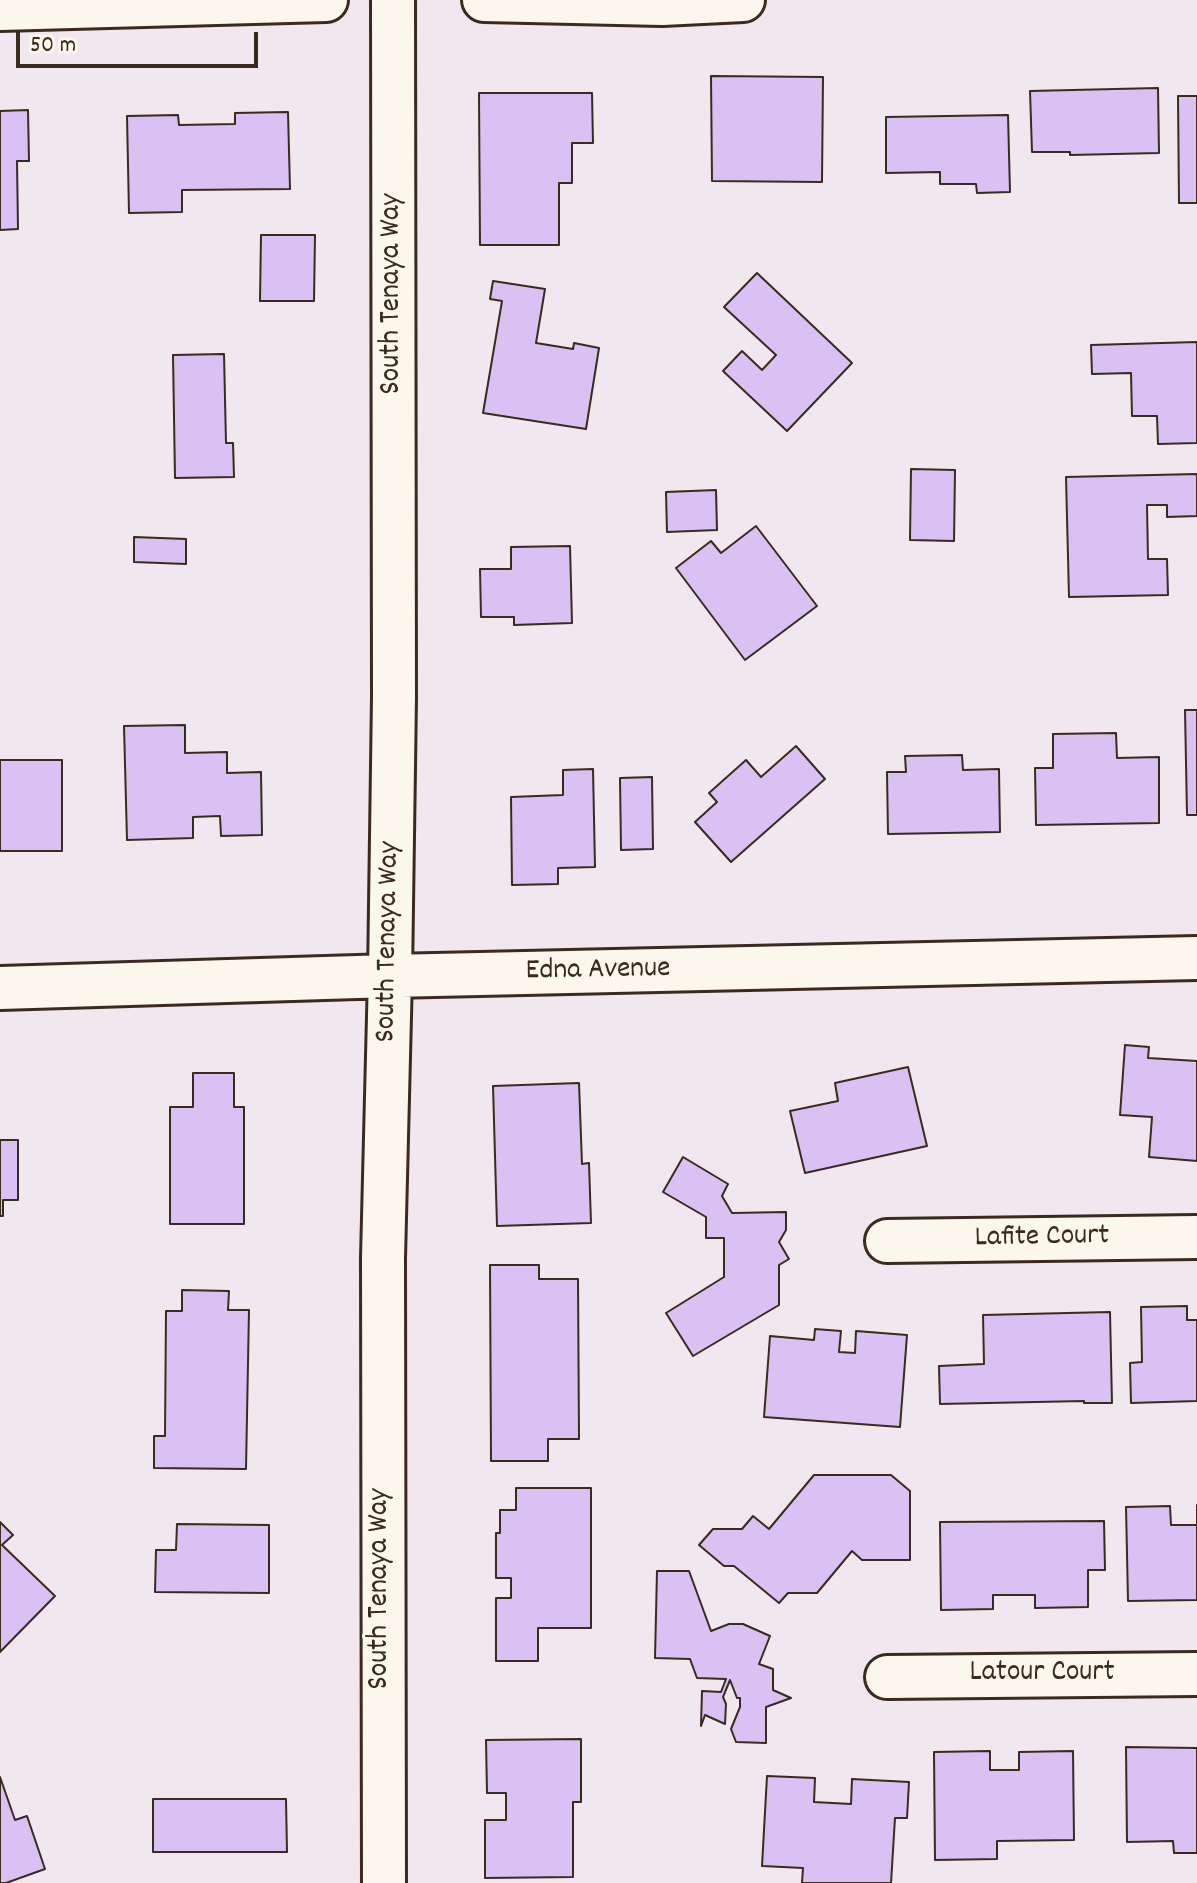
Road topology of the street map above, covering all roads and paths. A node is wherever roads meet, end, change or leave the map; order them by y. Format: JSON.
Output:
{"nodes":[{"id":1,"x":326,"y":0,"type":"edge"},
{"id":2,"x":393,"y":0,"type":"edge"},
{"id":3,"x":484,"y":0,"type":"edge"},
{"id":4,"x":743,"y":0,"type":"edge"},
{"id":5,"x":0,"y":9,"type":"edge"},
{"id":6,"x":1197,"y":958,"type":"edge"},
{"id":7,"x":390,"y":976,"type":"junction"},
{"id":8,"x":0,"y":988,"type":"edge"},
{"id":9,"x":1197,"y":1237,"type":"edge"},
{"id":10,"x":887,"y":1241,"type":"dead end"},
{"id":11,"x":1197,"y":1674,"type":"edge"},
{"id":12,"x":887,"y":1677,"type":"dead end"},
{"id":13,"x":384,"y":1883,"type":"edge"}],
"edges":[{"from":1,"to":5,"type":"street"},
{"from":2,"to":7,"type":"street","name":"South Tenaya Way"},
{"from":3,"to":4,"type":"street"},
{"from":6,"to":7,"type":"street","name":"Edna Avenue"},
{"from":7,"to":8,"type":"street","name":"Edna Avenue"},
{"from":7,"to":13,"type":"street","name":"South Tenaya Way"},
{"from":9,"to":10,"type":"street","name":"Lafite Court"},
{"from":11,"to":12,"type":"street","name":"Latour Court"}]}
